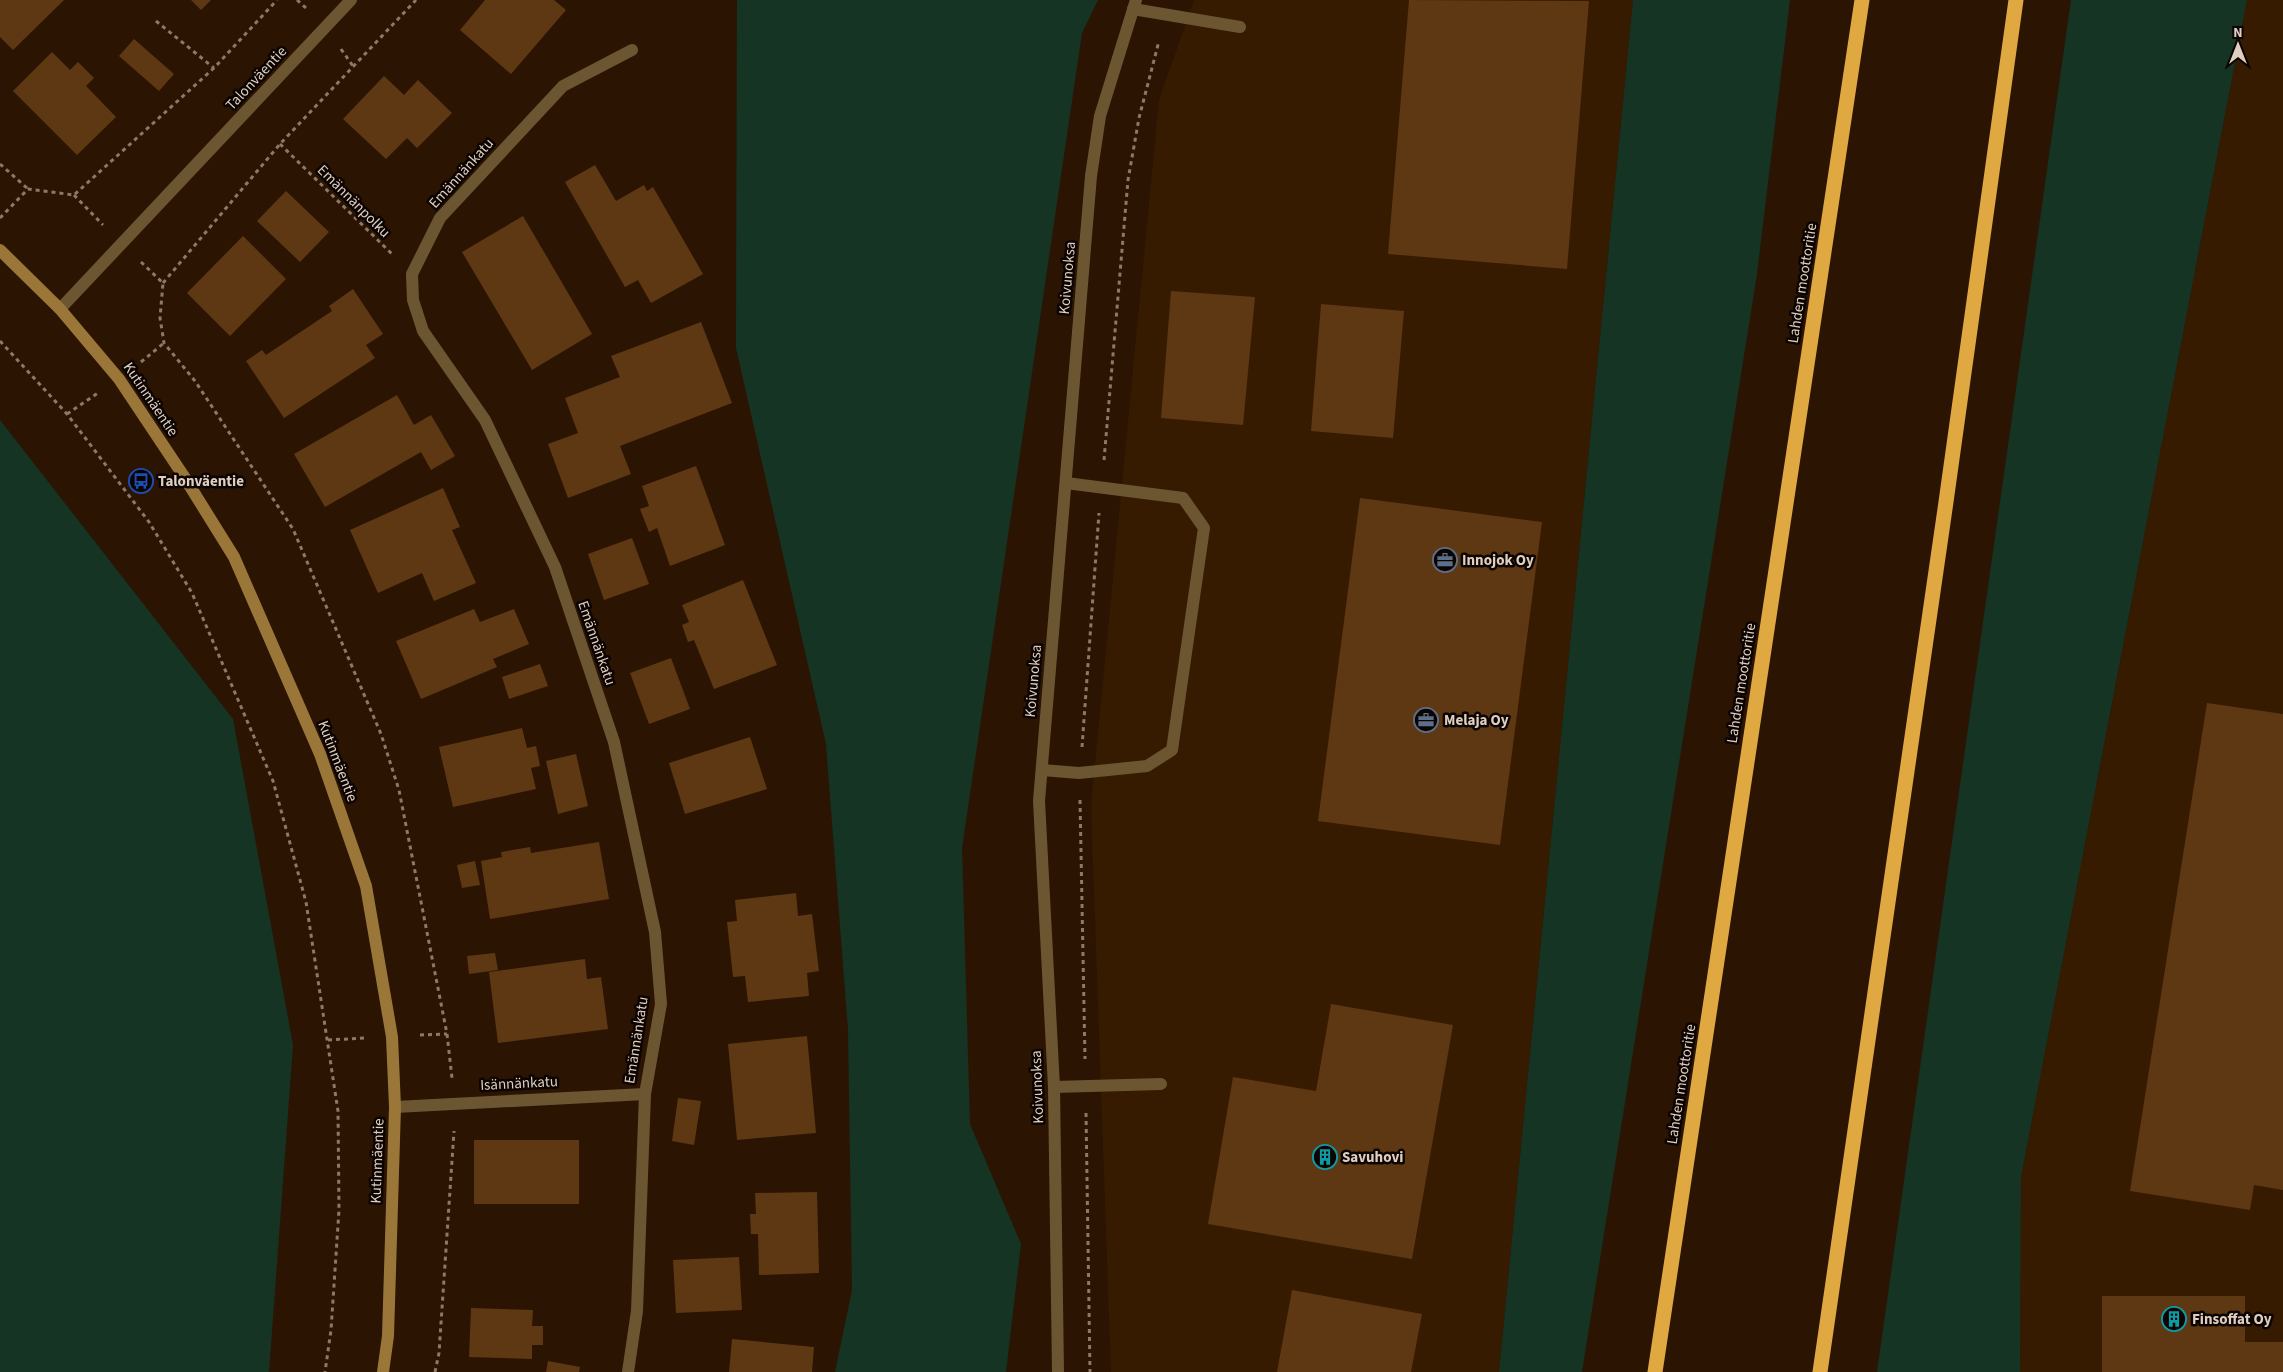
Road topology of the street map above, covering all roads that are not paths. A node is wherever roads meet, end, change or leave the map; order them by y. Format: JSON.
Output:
{"nodes":[{"id":1,"x":351,"y":0,"type":"edge"},
{"id":2,"x":1862,"y":0,"type":"edge"},
{"id":3,"x":2016,"y":0,"type":"edge"},
{"id":4,"x":1134,"y":4,"type":"edge"},
{"id":5,"x":1240,"y":27,"type":"dead end"},
{"id":6,"x":632,"y":50,"type":"dead end"},
{"id":7,"x":0,"y":250,"type":"edge"},
{"id":8,"x":60,"y":309,"type":"junction"},
{"id":9,"x":1066,"y":483,"type":"junction"},
{"id":10,"x":1042,"y":770,"type":"junction"},
{"id":11,"x":1161,"y":1084,"type":"dead end"},
{"id":12,"x":1054,"y":1087,"type":"junction"},
{"id":13,"x":644,"y":1094,"type":"junction"},
{"id":14,"x":395,"y":1107,"type":"junction"},
{"id":15,"x":383,"y":1372,"type":"edge"},
{"id":16,"x":628,"y":1372,"type":"edge"},
{"id":17,"x":1058,"y":1372,"type":"edge"},
{"id":18,"x":1655,"y":1372,"type":"edge"},
{"id":19,"x":1820,"y":1372,"type":"edge"}],
"edges":[{"from":1,"to":8,"type":"street","name":"Talonväentie"},
{"from":2,"to":18,"type":"highway","name":"Lahden moottoritie"},
{"from":3,"to":19,"type":"highway"},
{"from":4,"to":5,"type":"street"},
{"from":4,"to":9,"type":"street","name":"Koivunoksa"},
{"from":6,"to":13,"type":"street","name":"Emännänkatu"},
{"from":7,"to":8,"type":"street","name":"Kutinmäentie"},
{"from":8,"to":14,"type":"street","name":"Kutinmäentie"},
{"from":9,"to":10,"type":"street","name":"Koivunoksa"},
{"from":9,"to":10,"type":"street"},
{"from":10,"to":12,"type":"street","name":"Koivunoksa"},
{"from":11,"to":12,"type":"street"},
{"from":12,"to":17,"type":"street","name":"Koivunoksa"},
{"from":13,"to":14,"type":"street","name":"Isännänkatu"},
{"from":13,"to":16,"type":"street","name":"Emännänkatu"},
{"from":14,"to":15,"type":"street","name":"Kutinmäentie"}]}
